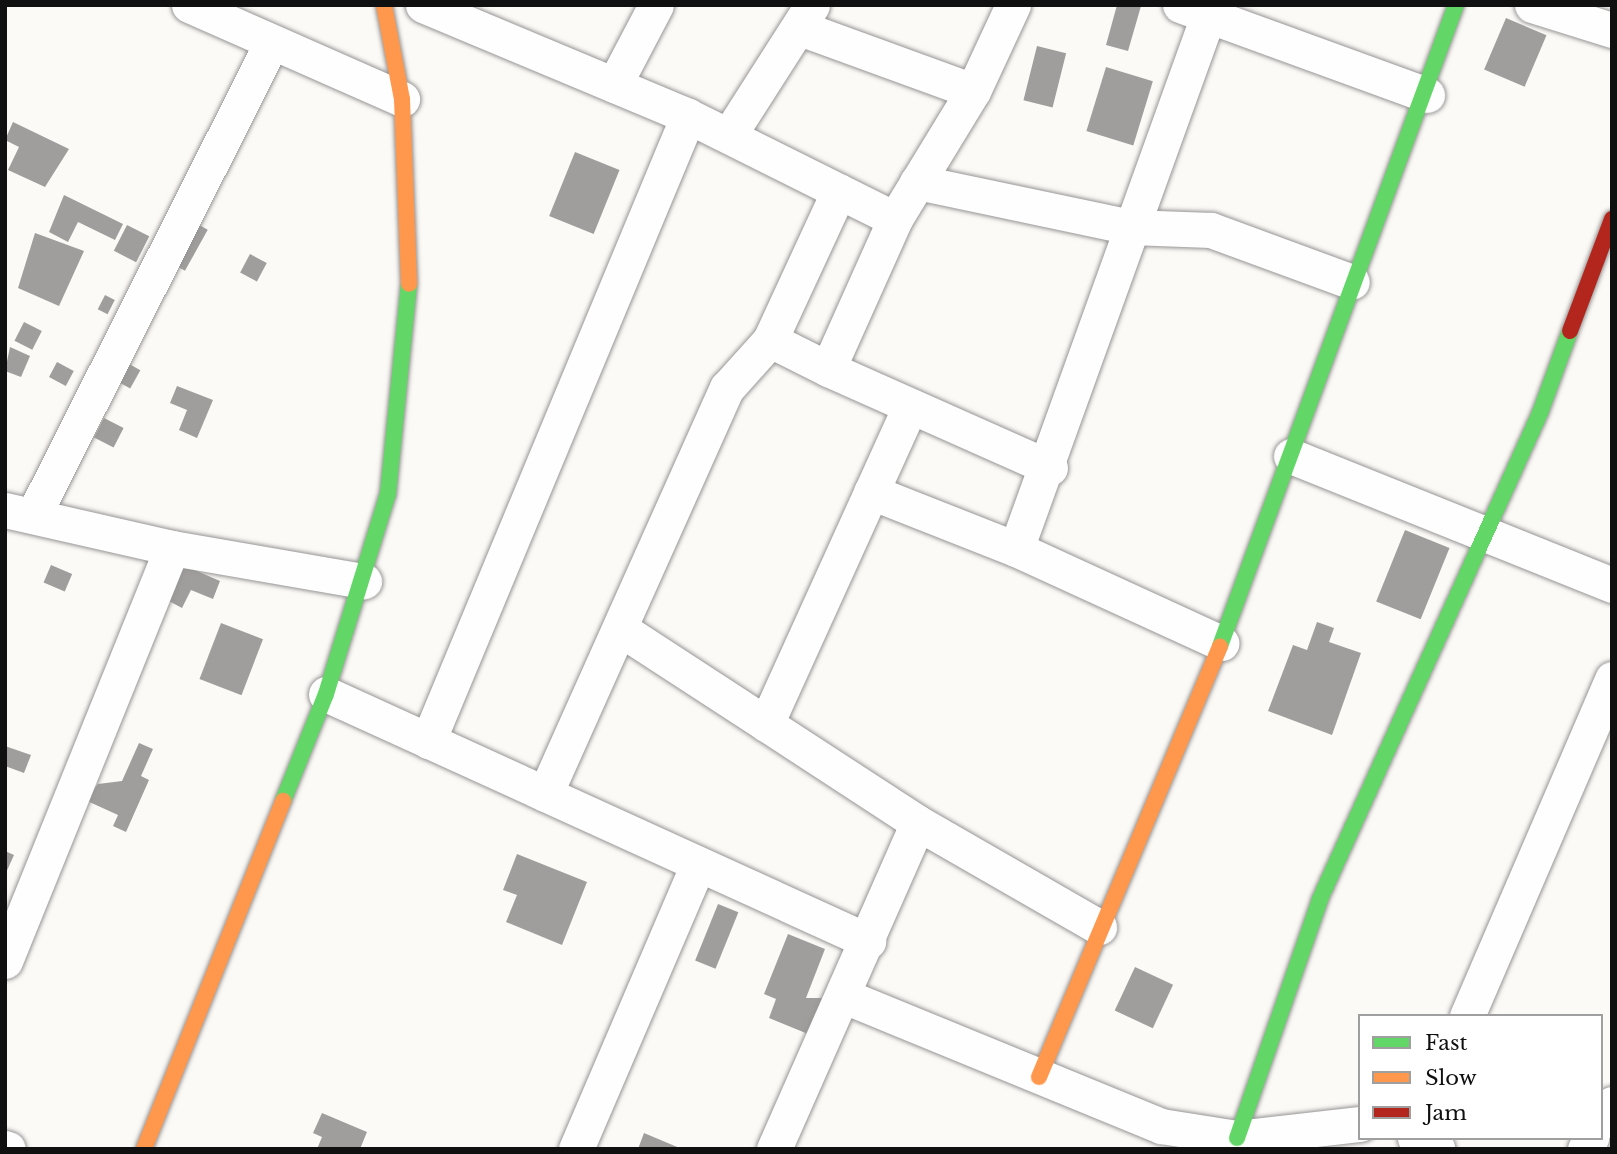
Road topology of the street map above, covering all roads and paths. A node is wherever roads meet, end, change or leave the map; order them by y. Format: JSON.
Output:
{"nodes":[{"id":1,"x":189,"y":5,"type":"edge"},
{"id":2,"x":384,"y":5,"type":"edge"},
{"id":3,"x":423,"y":5,"type":"edge"},
{"id":4,"x":656,"y":5,"type":"edge"},
{"id":5,"x":1013,"y":5,"type":"edge"},
{"id":6,"x":1456,"y":5,"type":"edge"},
{"id":7,"x":1532,"y":5,"type":"edge"},
{"id":8,"x":1201,"y":8,"type":"edge"},
{"id":9,"x":806,"y":17,"type":"edge"},
{"id":10,"x":1612,"y":30,"type":"edge"},
{"id":11,"x":272,"y":42,"type":"junction"},
{"id":12,"x":614,"y":85,"type":"junction"},
{"id":13,"x":973,"y":91,"type":"junction"},
{"id":14,"x":1427,"y":95,"type":"junction"},
{"id":15,"x":402,"y":99,"type":"junction"},
{"id":16,"x":688,"y":116,"type":"junction"},
{"id":17,"x":729,"y":135,"type":"junction"},
{"id":18,"x":917,"y":182,"type":"junction"},
{"id":19,"x":839,"y":191,"type":"junction"},
{"id":20,"x":895,"y":219,"type":"junction"},
{"id":21,"x":1612,"y":219,"type":"edge"},
{"id":22,"x":1130,"y":227,"type":"junction"},
{"id":23,"x":1352,"y":282,"type":"junction"},
{"id":24,"x":770,"y":340,"type":"junction"},
{"id":25,"x":828,"y":369,"type":"junction"},
{"id":26,"x":909,"y":406,"type":"junction"},
{"id":27,"x":1291,"y":456,"type":"junction"},
{"id":28,"x":1050,"y":468,"type":"junction"},
{"id":29,"x":871,"y":492,"type":"junction"},
{"id":30,"x":20,"y":511,"type":"edge"},
{"id":31,"x":1483,"y":534,"type":"junction"},
{"id":32,"x":172,"y":548,"type":"junction"},
{"id":33,"x":1016,"y":549,"type":"junction"},
{"id":34,"x":364,"y":581,"type":"junction"},
{"id":35,"x":1612,"y":585,"type":"edge"},
{"id":36,"x":622,"y":630,"type":"junction"},
{"id":37,"x":1221,"y":643,"type":"junction"},
{"id":38,"x":1612,"y":679,"type":"edge"},
{"id":39,"x":326,"y":694,"type":"junction"},
{"id":40,"x":766,"y":724,"type":"junction"},
{"id":41,"x":428,"y":741,"type":"junction"},
{"id":42,"x":545,"y":794,"type":"junction"},
{"id":43,"x":918,"y":823,"type":"junction"},
{"id":44,"x":698,"y":864,"type":"junction"},
{"id":45,"x":1099,"y":927,"type":"junction"},
{"id":46,"x":869,"y":941,"type":"junction"},
{"id":47,"x":5,"y":961,"type":"edge"},
{"id":48,"x":844,"y":996,"type":"junction"},
{"id":49,"x":1468,"y":1014,"type":"edge"},
{"id":50,"x":1039,"y":1077,"type":"junction"},
{"id":51,"x":1358,"y":1124,"type":"edge"},
{"id":52,"x":1237,"y":1138,"type":"junction"},
{"id":53,"x":144,"y":1149,"type":"edge"},
{"id":54,"x":576,"y":1149,"type":"edge"},
{"id":55,"x":774,"y":1149,"type":"edge"}],
"edges":[{"from":1,"to":11,"type":"street"},
{"from":2,"to":15,"type":"street"},
{"from":3,"to":12,"type":"street"},
{"from":4,"to":12,"type":"street"},
{"from":5,"to":13,"type":"street"},
{"from":6,"to":14,"type":"street"},
{"from":7,"to":10,"type":"street"},
{"from":8,"to":14,"type":"street"},
{"from":8,"to":22,"type":"street"},
{"from":9,"to":13,"type":"street"},
{"from":9,"to":17,"type":"street"},
{"from":11,"to":15,"type":"street"},
{"from":11,"to":30,"type":"street"},
{"from":12,"to":16,"type":"street"},
{"from":13,"to":18,"type":"street"},
{"from":14,"to":23,"type":"street"},
{"from":15,"to":34,"type":"street"},
{"from":16,"to":17,"type":"street"},
{"from":16,"to":41,"type":"street"},
{"from":17,"to":19,"type":"street"},
{"from":18,"to":20,"type":"street"},
{"from":18,"to":22,"type":"street"},
{"from":19,"to":20,"type":"street"},
{"from":19,"to":24,"type":"street"},
{"from":20,"to":25,"type":"street"},
{"from":21,"to":31,"type":"street"},
{"from":22,"to":23,"type":"street"},
{"from":22,"to":28,"type":"street"},
{"from":23,"to":27,"type":"street"},
{"from":24,"to":25,"type":"street"},
{"from":24,"to":36,"type":"street"},
{"from":25,"to":26,"type":"street"},
{"from":26,"to":28,"type":"street"},
{"from":26,"to":29,"type":"street"},
{"from":27,"to":31,"type":"street"},
{"from":27,"to":37,"type":"street"},
{"from":28,"to":33,"type":"street"},
{"from":29,"to":33,"type":"street"},
{"from":29,"to":40,"type":"street"},
{"from":30,"to":32,"type":"street"},
{"from":31,"to":35,"type":"street"},
{"from":31,"to":52,"type":"street"},
{"from":32,"to":34,"type":"street"},
{"from":32,"to":47,"type":"street"},
{"from":33,"to":37,"type":"street"},
{"from":34,"to":39,"type":"street"},
{"from":36,"to":40,"type":"street"},
{"from":36,"to":42,"type":"street"},
{"from":37,"to":45,"type":"street"},
{"from":38,"to":49,"type":"street"},
{"from":39,"to":41,"type":"street"},
{"from":39,"to":53,"type":"street"},
{"from":40,"to":43,"type":"street"},
{"from":41,"to":42,"type":"street"},
{"from":42,"to":44,"type":"street"},
{"from":43,"to":45,"type":"street"},
{"from":43,"to":46,"type":"street"},
{"from":44,"to":46,"type":"street"},
{"from":44,"to":54,"type":"street"},
{"from":45,"to":50,"type":"street"},
{"from":46,"to":48,"type":"street"},
{"from":48,"to":50,"type":"street"},
{"from":48,"to":55,"type":"street"},
{"from":50,"to":52,"type":"street"},
{"from":51,"to":52,"type":"street"}]}
